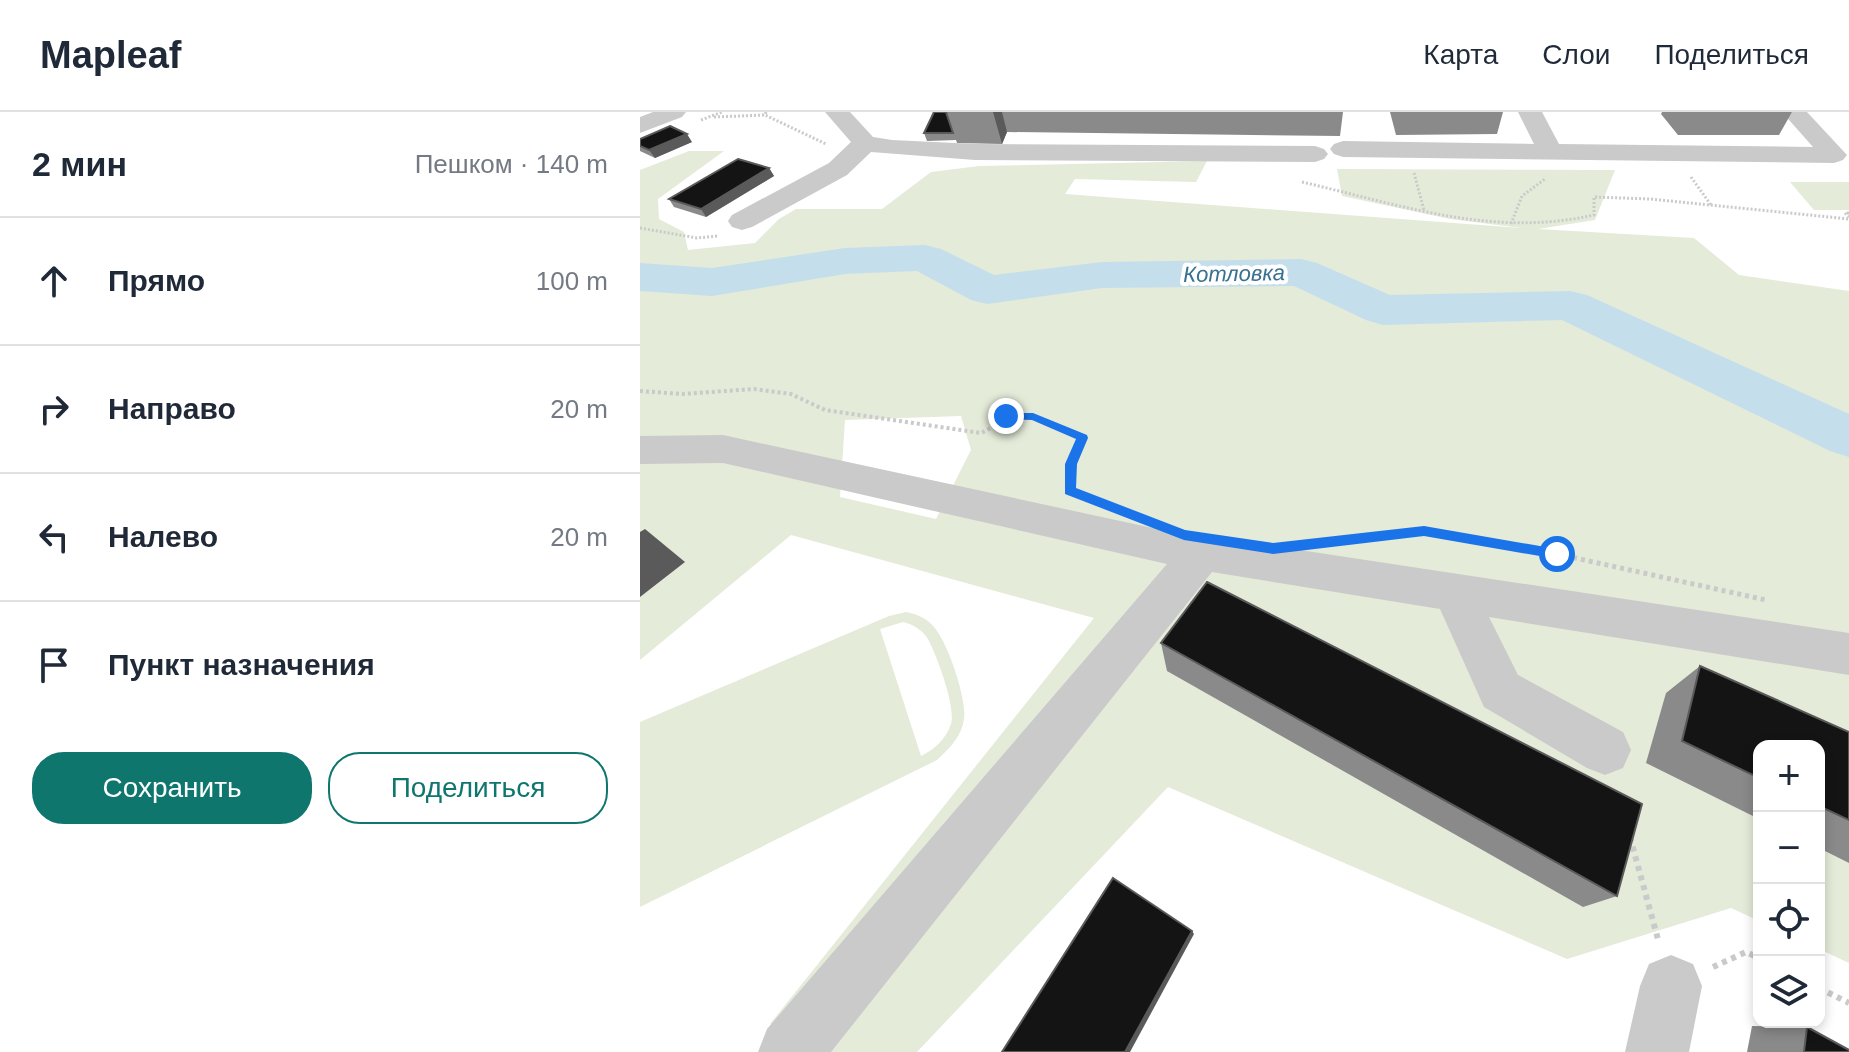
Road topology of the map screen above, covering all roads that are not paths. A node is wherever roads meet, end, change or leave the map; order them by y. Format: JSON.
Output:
{"nodes":[{"id":1,"x":674,"y":112,"type":"edge"},
{"id":2,"x":837,"y":112,"type":"edge"},
{"id":3,"x":1530,"y":112,"type":"edge"},
{"id":4,"x":1794,"y":112,"type":"edge"},
{"id":5,"x":640,"y":126,"type":"edge"},
{"id":6,"x":865,"y":143,"type":"junction"},
{"id":7,"x":1343,"y":149,"type":"dead end"},
{"id":8,"x":1315,"y":154,"type":"dead end"},
{"id":9,"x":1842,"y":157,"type":"edge"},
{"id":10,"x":1551,"y":162,"type":"junction"},
{"id":11,"x":742,"y":221,"type":"dead end"},
{"id":12,"x":658,"y":450,"type":"edge"},
{"id":13,"x":640,"y":476,"type":"edge"},
{"id":14,"x":1203,"y":552,"type":"junction"},
{"id":15,"x":1455,"y":592,"type":"junction"},
{"id":16,"x":1849,"y":654,"type":"edge"},
{"id":17,"x":1605,"y":750,"type":"dead end"},
{"id":18,"x":1671,"y":986,"type":"road end"},
{"id":19,"x":790,"y":1052,"type":"edge"},
{"id":20,"x":1657,"y":1052,"type":"edge"}],
"edges":[{"from":1,"to":5,"type":"lane"},
{"from":2,"to":6,"type":"lane"},
{"from":3,"to":10,"type":"lane"},
{"from":4,"to":9,"type":"lane"},
{"from":6,"to":8,"type":"lane"},
{"from":6,"to":11,"type":"lane"},
{"from":7,"to":10,"type":"lane"},
{"from":9,"to":10,"type":"lane"},
{"from":12,"to":13,"type":"lane"},
{"from":12,"to":14,"type":"lane"},
{"from":14,"to":15,"type":"lane"},
{"from":14,"to":19,"type":"lane"},
{"from":15,"to":16,"type":"lane"},
{"from":15,"to":17,"type":"lane"},
{"from":18,"to":20,"type":"lane"}]}
